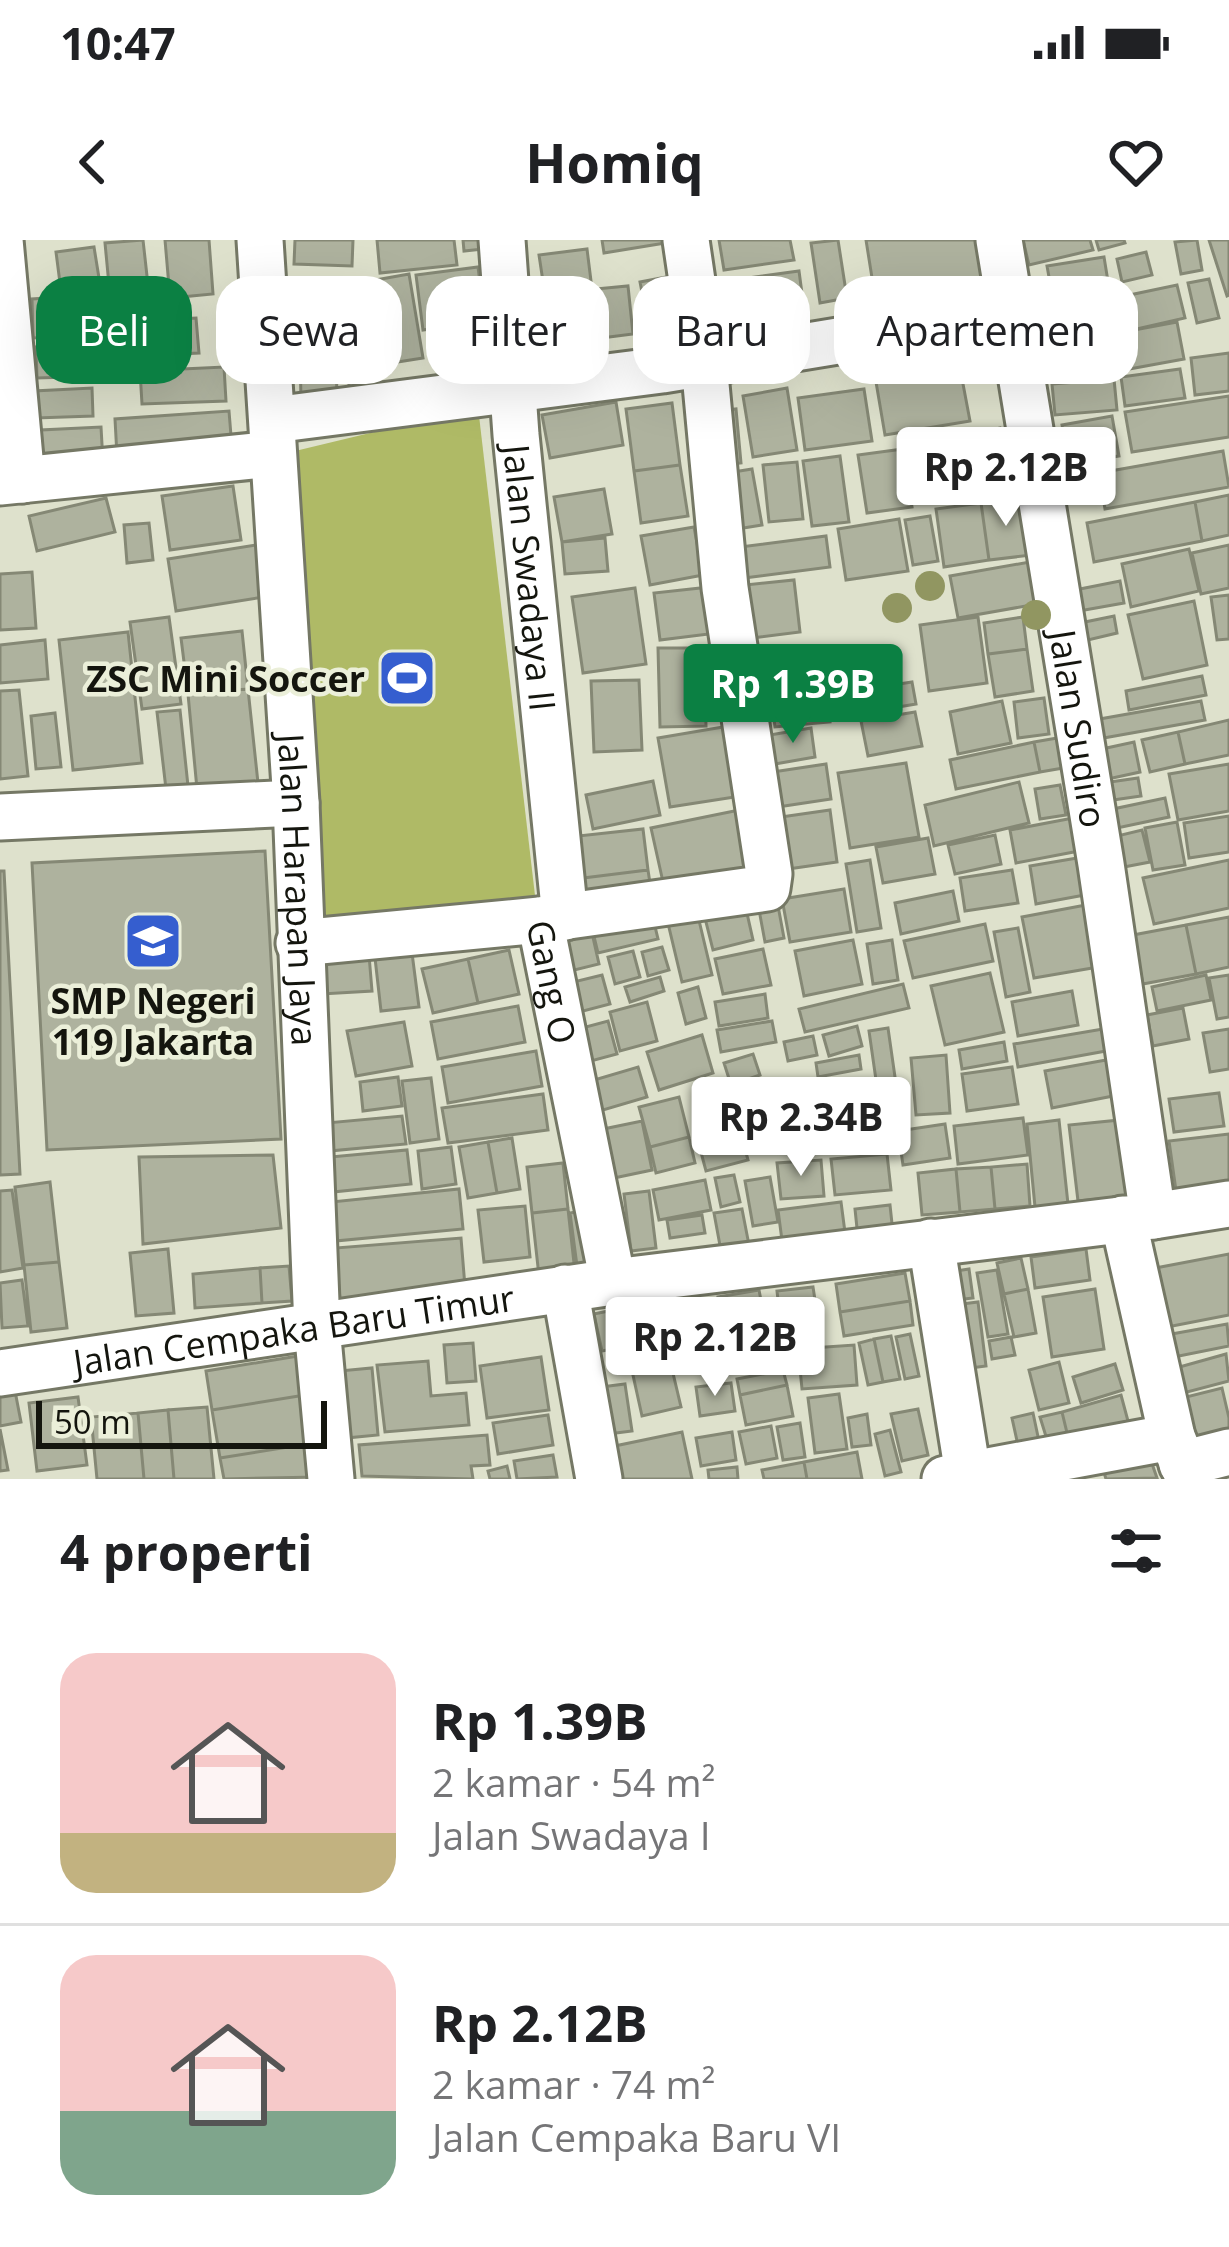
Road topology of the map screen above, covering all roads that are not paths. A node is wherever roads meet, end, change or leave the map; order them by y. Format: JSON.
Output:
{"nodes":[{"id":1,"x":0,"y":240,"type":"edge"},
{"id":2,"x":260,"y":240,"type":"edge"},
{"id":3,"x":502,"y":240,"type":"edge"},
{"id":4,"x":686,"y":240,"type":"edge"},
{"id":5,"x":999,"y":240,"type":"edge"},
{"id":6,"x":691,"y":276,"type":"edge"},
{"id":7,"x":1003,"y":276,"type":"edge"},
{"id":8,"x":633,"y":373,"type":"edge"},
{"id":9,"x":706,"y":384,"type":"edge"},
{"id":10,"x":1020,"y":384,"type":"edge"},
{"id":11,"x":512,"y":389,"type":"junction"},
{"id":12,"x":273,"y":437,"type":"junction"},
{"id":13,"x":11,"y":481,"type":"edge"},
{"id":14,"x":296,"y":803,"type":"junction"},
{"id":15,"x":0,"y":818,"type":"edge"},
{"id":16,"x":553,"y":918,"type":"junction"},
{"id":17,"x":299,"y":943,"type":"junction"},
{"id":18,"x":1229,"y":1204,"type":"edge"},
{"id":19,"x":1138,"y":1218,"type":"junction"},
{"id":20,"x":931,"y":1243,"type":"junction"},
{"id":21,"x":613,"y":1282,"type":"junction"},
{"id":22,"x":565,"y":1288,"type":"junction"},
{"id":23,"x":317,"y":1328,"type":"junction"},
{"id":24,"x":0,"y":1373,"type":"edge"},
{"id":25,"x":1229,"y":1452,"type":"edge"},
{"id":26,"x":1181,"y":1460,"type":"edge"},
{"id":27,"x":957,"y":1477,"type":"edge"},
{"id":28,"x":331,"y":1479,"type":"edge"},
{"id":29,"x":599,"y":1479,"type":"edge"}],
"edges":[{"from":1,"to":13,"type":"street"},
{"from":2,"to":12,"type":"street","name":"Jalan Harapan Jaya"},
{"from":3,"to":11,"type":"street","name":"Jalan Swadaya II"},
{"from":4,"to":6,"type":"street"},
{"from":5,"to":7,"type":"street","name":"Jalan Sudiro"},
{"from":8,"to":11,"type":"street"},
{"from":9,"to":16,"type":"street"},
{"from":10,"to":19,"type":"street","name":"Jalan Sudiro"},
{"from":11,"to":12,"type":"street"},
{"from":11,"to":16,"type":"street","name":"Jalan Swadaya II"},
{"from":12,"to":13,"type":"street"},
{"from":12,"to":14,"type":"street","name":"Jalan Harapan Jaya"},
{"from":14,"to":15,"type":"street"},
{"from":14,"to":17,"type":"street","name":"Jalan Harapan Jaya"},
{"from":16,"to":17,"type":"street","name":"Gang O"},
{"from":16,"to":21,"type":"street","name":"Gang O"},
{"from":17,"to":23,"type":"street","name":"Jalan Harapan Jaya"},
{"from":18,"to":19,"type":"street","name":"Jalan Cempaka Baru Timur"},
{"from":19,"to":20,"type":"street","name":"Jalan Cempaka Baru Timur"},
{"from":19,"to":26,"type":"street","name":"Jalan Sudiro"},
{"from":20,"to":21,"type":"street","name":"Jalan Cempaka Baru Timur"},
{"from":20,"to":27,"type":"street"},
{"from":21,"to":22,"type":"street","name":"Jalan Cempaka Baru Timur"},
{"from":22,"to":23,"type":"street","name":"Jalan Cempaka Baru Timur"},
{"from":22,"to":29,"type":"street"},
{"from":23,"to":24,"type":"street","name":"Jalan Cempaka Baru Timur"},
{"from":23,"to":28,"type":"street","name":"Jalan Harapan Jaya"},
{"from":25,"to":26,"type":"street"},
{"from":26,"to":27,"type":"street"}]}
